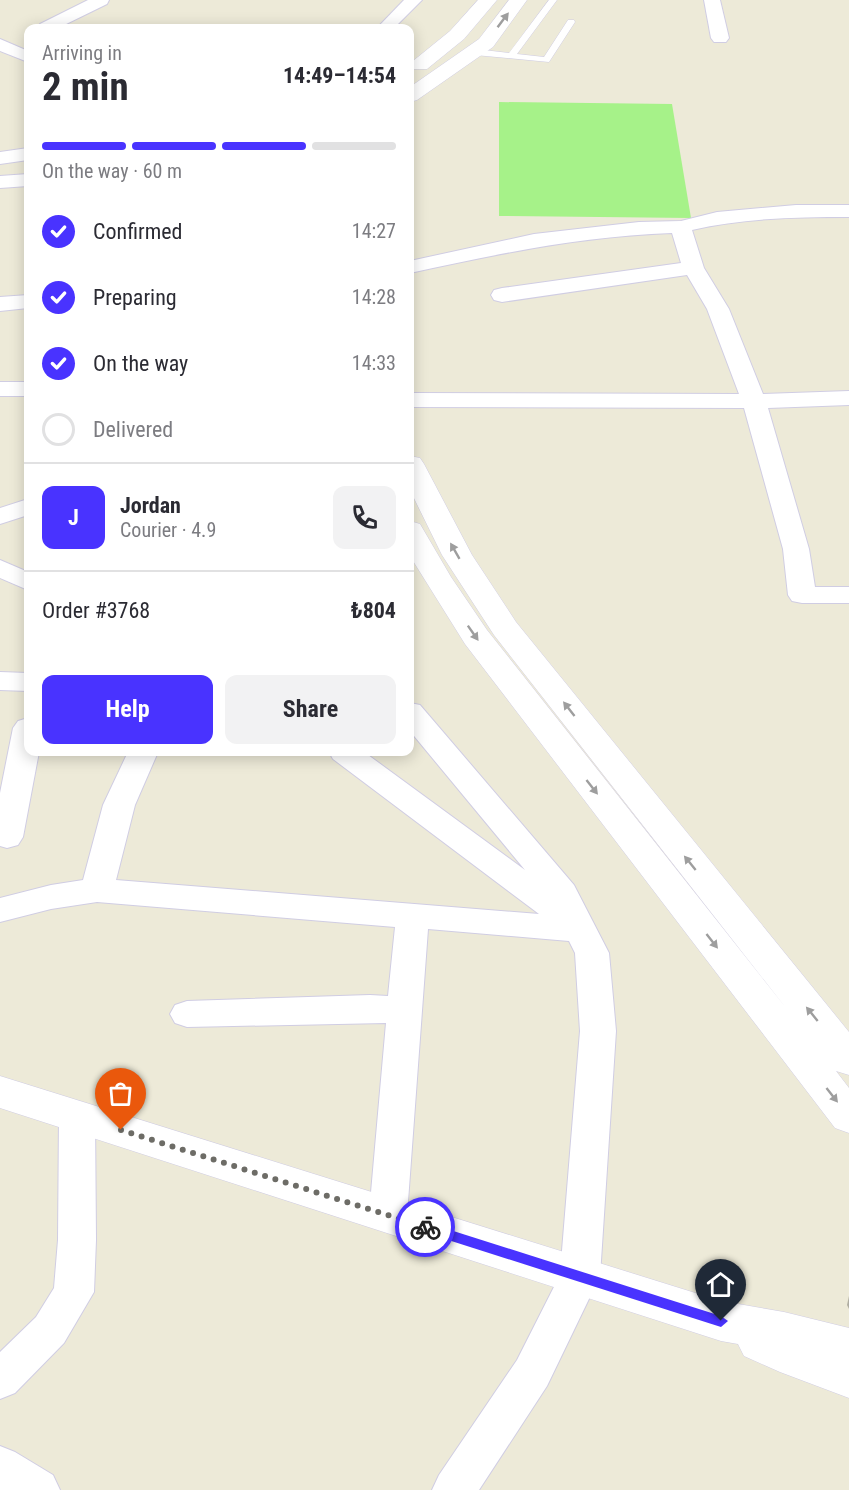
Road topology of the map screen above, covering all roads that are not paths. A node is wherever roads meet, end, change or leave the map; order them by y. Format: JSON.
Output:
{"nodes":[{"id":1,"x":101,"y":0,"type":"edge"},
{"id":2,"x":414,"y":0,"type":"edge"},
{"id":3,"x":488,"y":0,"type":"edge"},
{"id":4,"x":518,"y":0,"type":"edge"},
{"id":5,"x":553,"y":0,"type":"edge"},
{"id":6,"x":712,"y":0,"type":"edge"},
{"id":7,"x":571,"y":22,"type":"dead end"},
{"id":8,"x":54,"y":24,"type":"edge"},
{"id":9,"x":389,"y":24,"type":"edge"},
{"id":10,"x":720,"y":38,"type":"dead end"},
{"id":11,"x":0,"y":44,"type":"edge"},
{"id":12,"x":444,"y":48,"type":"junction"},
{"id":13,"x":475,"y":52,"type":"junction"},
{"id":14,"x":24,"y":55,"type":"edge"},
{"id":15,"x":511,"y":56,"type":"junction"},
{"id":16,"x":414,"y":70,"type":"edge"},
{"id":17,"x":414,"y":93,"type":"edge"},
{"id":18,"x":24,"y":155,"type":"edge"},
{"id":19,"x":0,"y":158,"type":"edge"},
{"id":20,"x":24,"y":180,"type":"edge"},
{"id":21,"x":0,"y":182,"type":"edge"},
{"id":22,"x":849,"y":211,"type":"edge"},
{"id":23,"x":681,"y":227,"type":"junction"},
{"id":24,"x":414,"y":266,"type":"edge"},
{"id":25,"x":693,"y":268,"type":"junction"},
{"id":26,"x":502,"y":295,"type":"dead end"},
{"id":27,"x":24,"y":302,"type":"edge"},
{"id":28,"x":0,"y":304,"type":"edge"},
{"id":29,"x":0,"y":389,"type":"edge"},
{"id":30,"x":24,"y":389,"type":"edge"},
{"id":31,"x":849,"y":399,"type":"edge"},
{"id":32,"x":414,"y":400,"type":"edge"},
{"id":33,"x":754,"y":401,"type":"junction"},
{"id":34,"x":414,"y":472,"type":"edge"},
{"id":35,"x":24,"y":508,"type":"edge"},
{"id":36,"x":0,"y":516,"type":"edge"},
{"id":37,"x":414,"y":537,"type":"edge"},
{"id":38,"x":0,"y":568,"type":"edge"},
{"id":39,"x":24,"y":580,"type":"edge"},
{"id":40,"x":849,"y":595,"type":"edge"},
{"id":41,"x":0,"y":681,"type":"edge"},
{"id":42,"x":24,"y":682,"type":"edge"},
{"id":43,"x":414,"y":717,"type":"edge"},
{"id":44,"x":24,"y":749,"type":"edge"},
{"id":45,"x":141,"y":756,"type":"edge"},
{"id":46,"x":349,"y":756,"type":"edge"},
{"id":47,"x":7,"y":837,"type":"dead end"},
{"id":48,"x":97,"y":890,"type":"junction"},
{"id":49,"x":0,"y":910,"type":"edge"},
{"id":50,"x":412,"y":916,"type":"junction"},
{"id":51,"x":580,"y":929,"type":"junction"},
{"id":52,"x":406,"y":1011,"type":"junction"},
{"id":53,"x":187,"y":1014,"type":"dead end"},
{"id":54,"x":845,"y":1047,"type":"edge"},
{"id":55,"x":0,"y":1092,"type":"edge"},
{"id":56,"x":77,"y":1116,"type":"junction"},
{"id":57,"x":849,"y":1117,"type":"edge"},
{"id":58,"x":388,"y":1215,"type":"junction"},
{"id":59,"x":579,"y":1276,"type":"junction"},
{"id":60,"x":721,"y":1321,"type":"junction"},
{"id":61,"x":849,"y":1348,"type":"edge"},
{"id":62,"x":849,"y":1377,"type":"edge"},
{"id":63,"x":0,"y":1380,"type":"edge"},
{"id":64,"x":0,"y":1466,"type":"edge"},
{"id":65,"x":38,"y":1490,"type":"edge"},
{"id":66,"x":454,"y":1490,"type":"edge"}],
"edges":[{"from":1,"to":8,"type":"street"},
{"from":2,"to":9,"type":"street"},
{"from":3,"to":12,"type":"street"},
{"from":13,"to":4,"type":"street","one_way":true},
{"from":5,"to":15,"type":"lane"},
{"from":6,"to":10,"type":"street"},
{"from":7,"to":15,"type":"lane"},
{"from":11,"to":14,"type":"street"},
{"from":12,"to":13,"type":"street"},
{"from":12,"to":16,"type":"street"},
{"from":13,"to":15,"type":"lane"},
{"from":13,"to":17,"type":"street"},
{"from":18,"to":19,"type":"street"},
{"from":20,"to":21,"type":"street"},
{"from":22,"to":23,"type":"street"},
{"from":23,"to":24,"type":"street"},
{"from":23,"to":25,"type":"street"},
{"from":25,"to":26,"type":"street"},
{"from":25,"to":33,"type":"street"},
{"from":27,"to":28,"type":"street"},
{"from":29,"to":30,"type":"street"},
{"from":31,"to":33,"type":"street"},
{"from":32,"to":33,"type":"street"},
{"from":33,"to":40,"type":"street"},
{"from":54,"to":34,"type":"street","one_way":true},
{"from":35,"to":36,"type":"street"},
{"from":37,"to":57,"type":"street","one_way":true},
{"from":38,"to":39,"type":"street"},
{"from":41,"to":42,"type":"street"},
{"from":43,"to":51,"type":"street"},
{"from":44,"to":47,"type":"street"},
{"from":45,"to":48,"type":"street"},
{"from":46,"to":51,"type":"street"},
{"from":48,"to":49,"type":"street"},
{"from":48,"to":50,"type":"street"},
{"from":50,"to":51,"type":"street"},
{"from":50,"to":52,"type":"street"},
{"from":51,"to":59,"type":"street"},
{"from":52,"to":53,"type":"street"},
{"from":52,"to":58,"type":"street"},
{"from":55,"to":56,"type":"street"},
{"from":56,"to":58,"type":"street"},
{"from":56,"to":63,"type":"street"},
{"from":58,"to":59,"type":"street"},
{"from":59,"to":60,"type":"street"},
{"from":59,"to":66,"type":"street"},
{"from":60,"to":61,"type":"street"},
{"from":60,"to":62,"type":"street"},
{"from":64,"to":65,"type":"street"}]}
